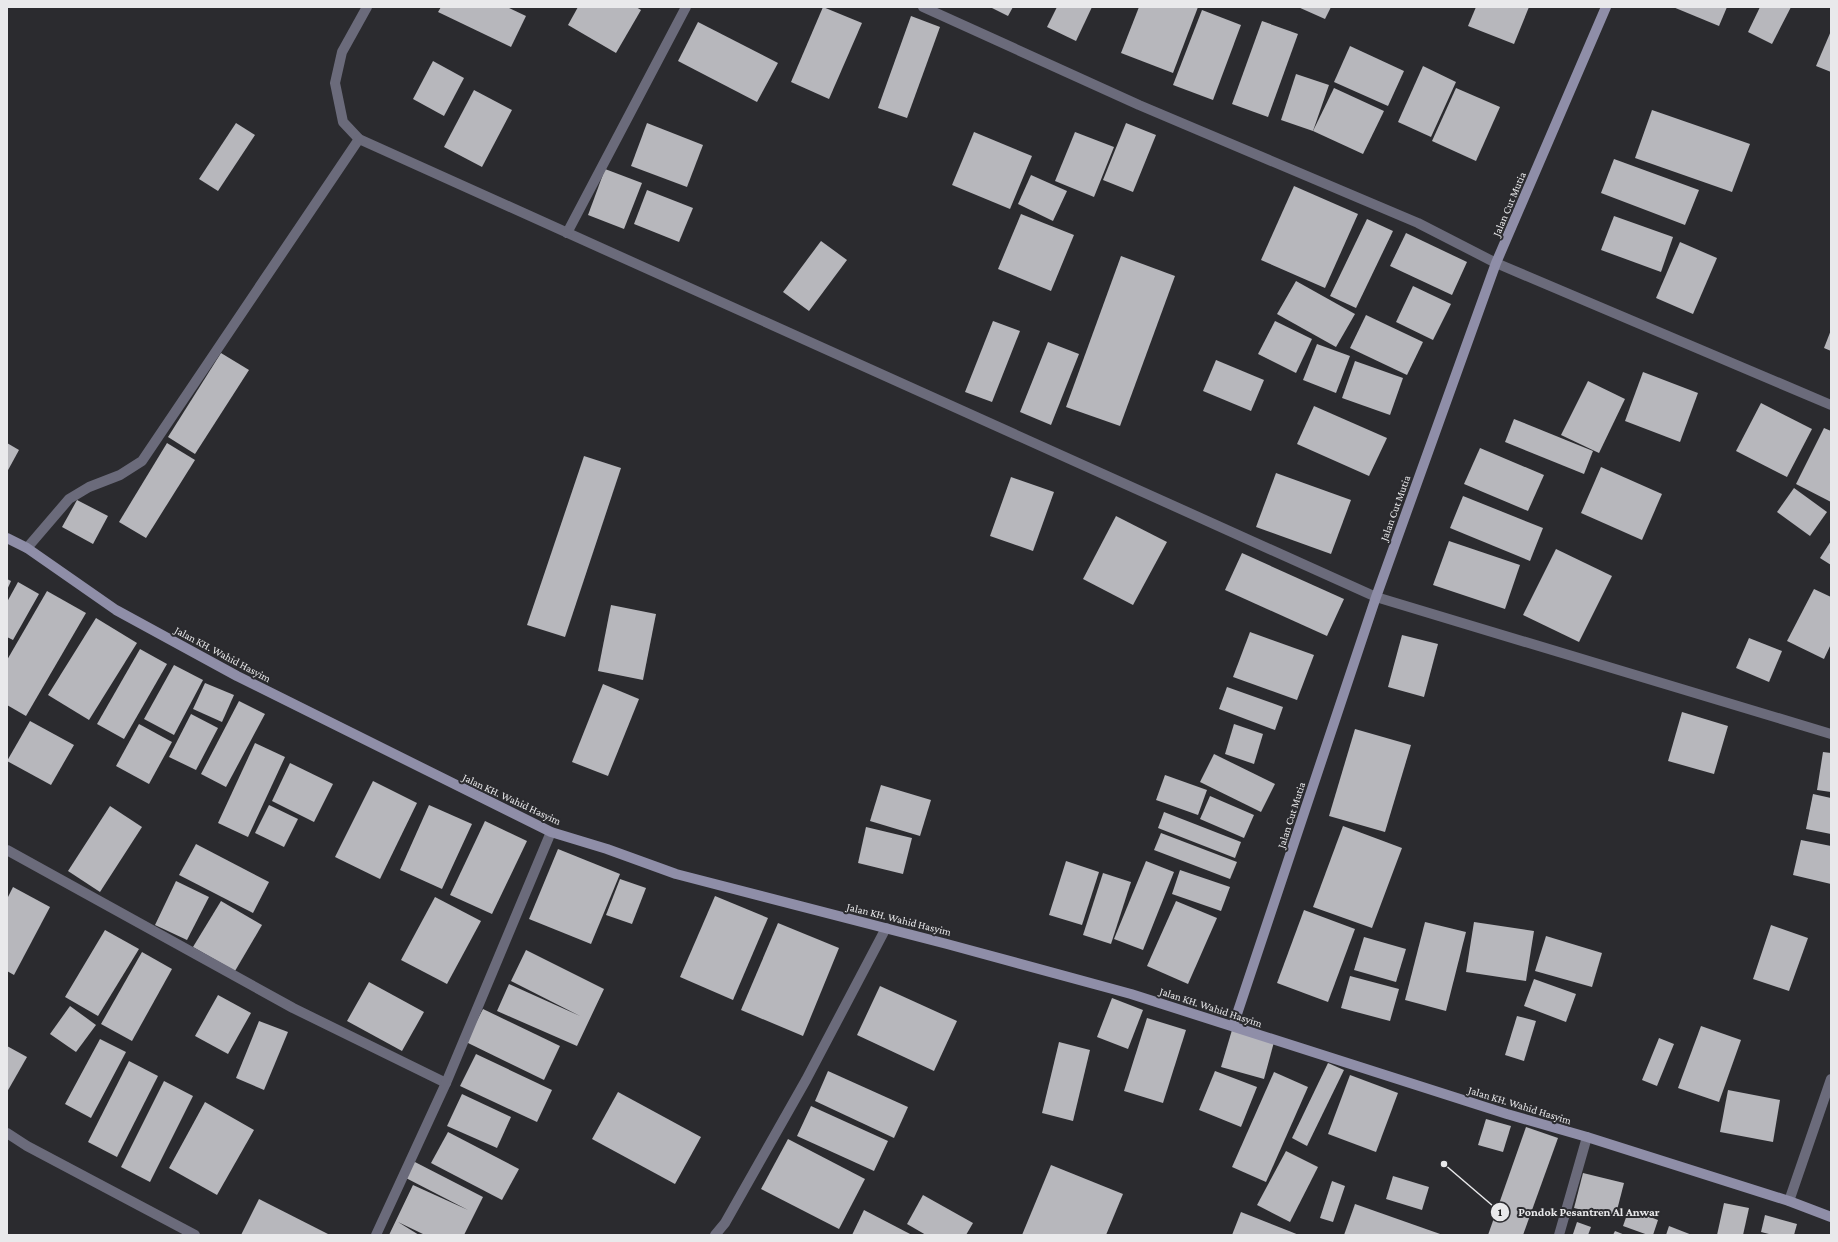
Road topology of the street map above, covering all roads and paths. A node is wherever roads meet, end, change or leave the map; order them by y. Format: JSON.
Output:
{"nodes":[{"id":1,"x":367,"y":7,"type":"edge"},
{"id":2,"x":686,"y":7,"type":"edge"},
{"id":3,"x":923,"y":7,"type":"edge"},
{"id":4,"x":1606,"y":7,"type":"edge"},
{"id":5,"x":359,"y":139,"type":"junction"},
{"id":6,"x":567,"y":233,"type":"junction"},
{"id":7,"x":1496,"y":263,"type":"junction"},
{"id":8,"x":1831,"y":405,"type":"edge"},
{"id":9,"x":7,"y":538,"type":"edge"},
{"id":10,"x":27,"y":548,"type":"junction"},
{"id":11,"x":1376,"y":597,"type":"junction"},
{"id":12,"x":1831,"y":734,"type":"edge"},
{"id":13,"x":551,"y":832,"type":"junction"},
{"id":14,"x":7,"y":850,"type":"edge"},
{"id":15,"x":886,"y":928,"type":"junction"},
{"id":16,"x":1233,"y":1026,"type":"junction"},
{"id":17,"x":1831,"y":1079,"type":"edge"},
{"id":18,"x":446,"y":1083,"type":"junction"},
{"id":19,"x":7,"y":1133,"type":"edge"},
{"id":20,"x":1587,"y":1137,"type":"junction"},
{"id":21,"x":1789,"y":1201,"type":"junction"},
{"id":22,"x":1831,"y":1217,"type":"edge"},
{"id":23,"x":195,"y":1235,"type":"edge"},
{"id":24,"x":376,"y":1235,"type":"edge"},
{"id":25,"x":715,"y":1235,"type":"edge"},
{"id":26,"x":1560,"y":1235,"type":"edge"}],
"edges":[{"from":1,"to":5,"type":"street"},
{"from":2,"to":6,"type":"street"},
{"from":3,"to":7,"type":"street"},
{"from":4,"to":7,"type":"street","name":"Jalan Cut Mutia"},
{"from":5,"to":6,"type":"street"},
{"from":5,"to":10,"type":"street"},
{"from":6,"to":11,"type":"street"},
{"from":7,"to":8,"type":"street"},
{"from":7,"to":11,"type":"street","name":"Jalan Cut Mutia"},
{"from":9,"to":10,"type":"street","name":"Jalan KH. Wahid Hasyim"},
{"from":10,"to":13,"type":"street","name":"Jalan KH. Wahid Hasyim"},
{"from":11,"to":12,"type":"street"},
{"from":11,"to":16,"type":"street","name":"Jalan Cut Mutia"},
{"from":13,"to":15,"type":"street","name":"Jalan KH. Wahid Hasyim"},
{"from":13,"to":18,"type":"street"},
{"from":14,"to":18,"type":"street"},
{"from":15,"to":16,"type":"street","name":"Jalan KH. Wahid Hasyim"},
{"from":15,"to":25,"type":"street"},
{"from":16,"to":20,"type":"street","name":"Jalan KH. Wahid Hasyim"},
{"from":17,"to":21,"type":"street"},
{"from":18,"to":24,"type":"street"},
{"from":19,"to":23,"type":"street"},
{"from":20,"to":21,"type":"street","name":"Jalan KH. Wahid Hasyim"},
{"from":20,"to":26,"type":"street"},
{"from":21,"to":22,"type":"street","name":"Jalan KH. Wahid Hasyim"}]}
